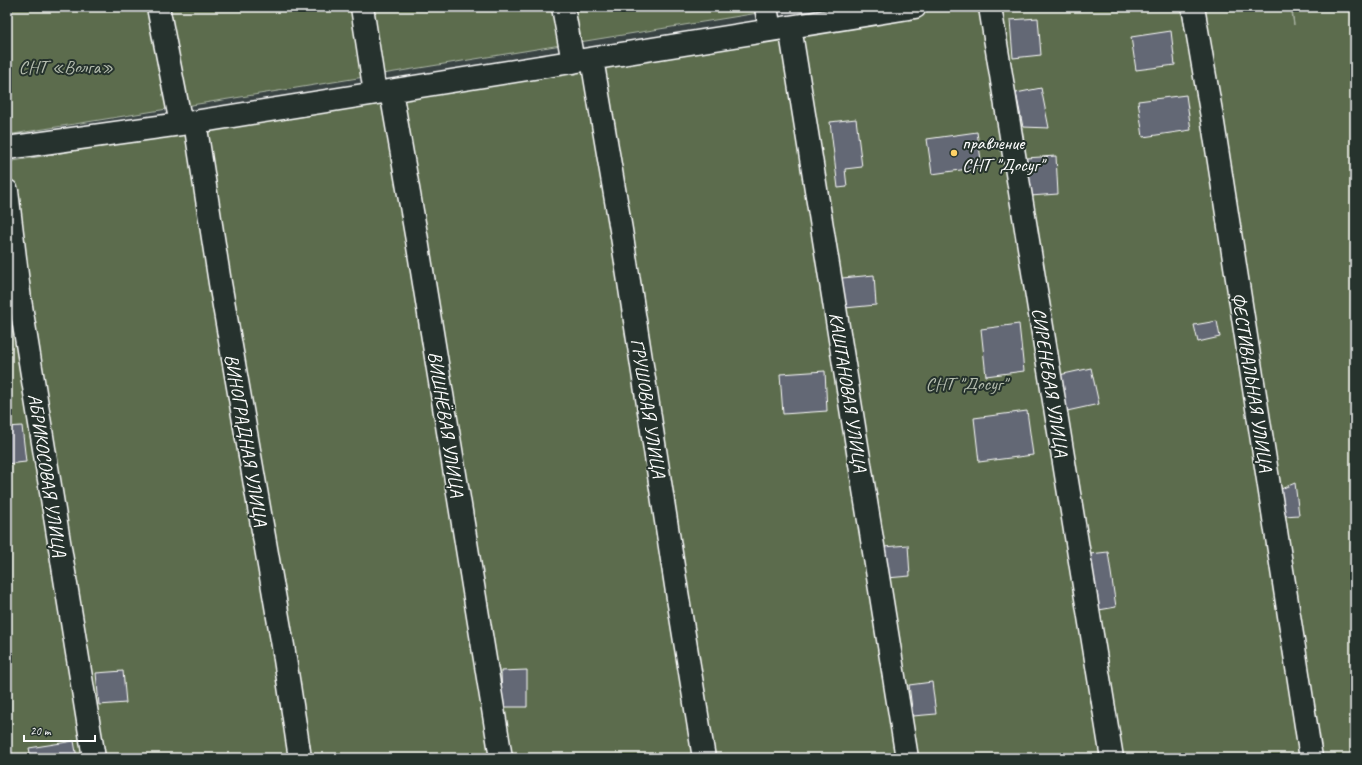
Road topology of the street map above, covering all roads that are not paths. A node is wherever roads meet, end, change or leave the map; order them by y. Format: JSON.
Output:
{"nodes":[{"id":1,"x":158,"y":7,"type":"edge"},
{"id":2,"x":362,"y":7,"type":"edge"},
{"id":3,"x":564,"y":7,"type":"edge"},
{"id":4,"x":766,"y":7,"type":"edge"},
{"id":5,"x":916,"y":7,"type":"edge"},
{"id":6,"x":990,"y":7,"type":"edge"},
{"id":7,"x":1193,"y":7,"type":"edge"},
{"id":8,"x":780,"y":29,"type":"junction"},
{"id":9,"x":583,"y":60,"type":"junction"},
{"id":10,"x":383,"y":92,"type":"junction"},
{"id":11,"x":188,"y":123,"type":"junction"},
{"id":12,"x":7,"y":148,"type":"edge"},
{"id":13,"x":7,"y":191,"type":"edge"},
{"id":14,"x":94,"y":758,"type":"edge"},
{"id":15,"x":300,"y":758,"type":"edge"},
{"id":16,"x":501,"y":758,"type":"edge"},
{"id":17,"x":704,"y":758,"type":"edge"},
{"id":18,"x":907,"y":758,"type":"edge"},
{"id":19,"x":1112,"y":758,"type":"edge"},
{"id":20,"x":1311,"y":758,"type":"edge"}],
"edges":[{"from":1,"to":11,"type":"street","name":"ВИНОГРАДНАЯ УЛИЦА"},
{"from":2,"to":10,"type":"street","name":"ВИШНЁВАЯ УЛИЦА"},
{"from":3,"to":9,"type":"street","name":"ГРУШОВАЯ УЛИЦА"},
{"from":4,"to":8,"type":"street","name":"КАШТАНОВАЯ УЛИЦА"},
{"from":5,"to":8,"type":"street"},
{"from":6,"to":19,"type":"street","name":"СИРЕНЕВАЯ УЛИЦА"},
{"from":7,"to":20,"type":"street","name":"ФЕСТИВАЛЬНАЯ УЛИЦА"},
{"from":8,"to":9,"type":"street"},
{"from":8,"to":18,"type":"street","name":"КАШТАНОВАЯ УЛИЦА"},
{"from":9,"to":10,"type":"street"},
{"from":9,"to":17,"type":"street","name":"ГРУШОВАЯ УЛИЦА"},
{"from":10,"to":11,"type":"street"},
{"from":10,"to":16,"type":"street","name":"ВИШНЁВАЯ УЛИЦА"},
{"from":11,"to":12,"type":"street"},
{"from":11,"to":15,"type":"street","name":"ВИНОГРАДНАЯ УЛИЦА"},
{"from":13,"to":14,"type":"street","name":"АБРИКОСОВАЯ УЛИЦА"}]}
